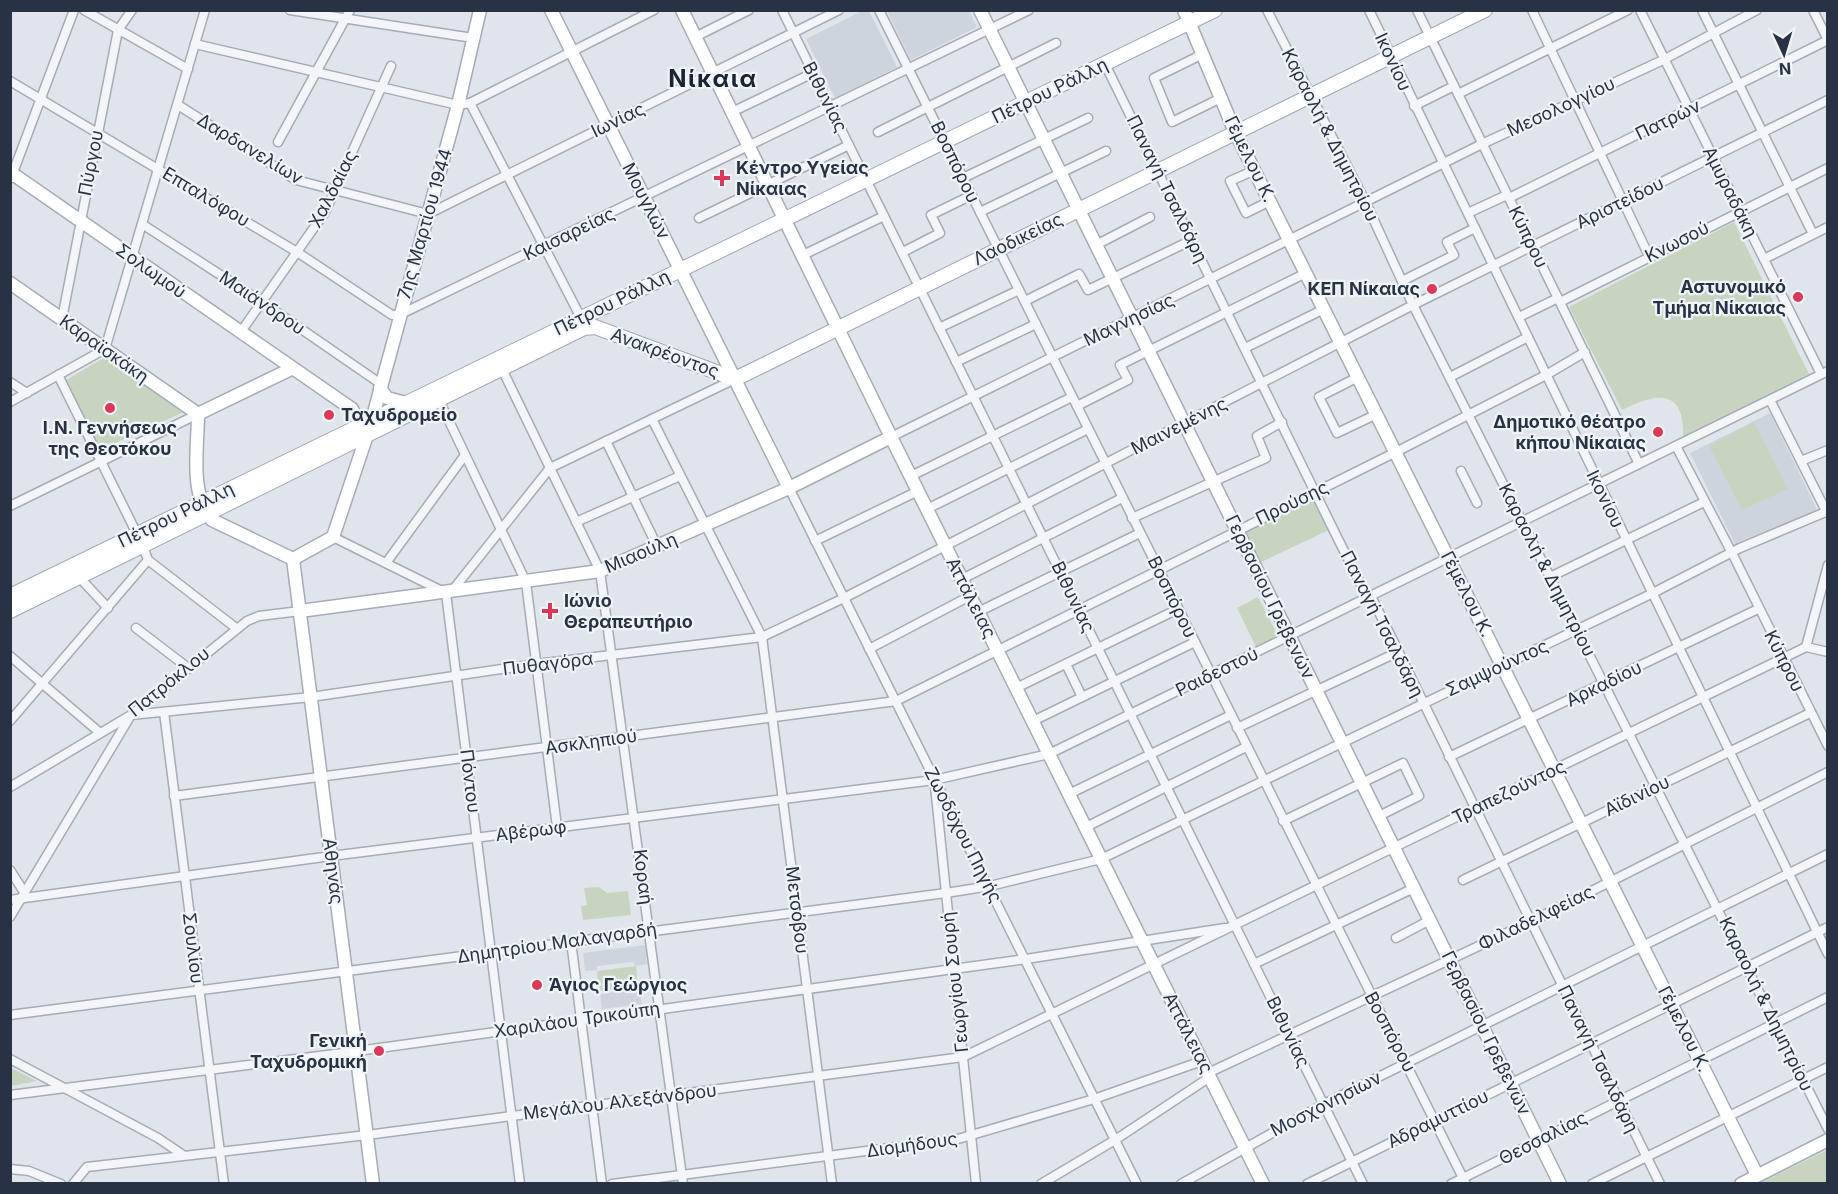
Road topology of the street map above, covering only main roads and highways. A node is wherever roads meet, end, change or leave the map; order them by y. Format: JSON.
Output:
{"nodes":[{"id":1,"x":480,"y":10,"type":"edge"},
{"id":2,"x":551,"y":10,"type":"edge"},
{"id":3,"x":682,"y":10,"type":"edge"},
{"id":4,"x":980,"y":10,"type":"edge"},
{"id":5,"x":1215,"y":10,"type":"edge"},
{"id":6,"x":1485,"y":10,"type":"edge"},
{"id":7,"x":1187,"y":17,"type":"edge"},
{"id":8,"x":1026,"y":103,"type":"junction"},
{"id":9,"x":1235,"y":132,"type":"junction"},
{"id":10,"x":11,"y":175,"type":"edge"},
{"id":11,"x":1078,"y":209,"type":"junction"},
{"id":12,"x":785,"y":219,"type":"junction"},
{"id":13,"x":680,"y":270,"type":"junction"},
{"id":14,"x":10,"y":283,"type":"edge"},
{"id":15,"x":595,"y":327,"type":"joint"},
{"id":16,"x":838,"y":328,"type":"junction"},
{"id":17,"x":291,"y":369,"type":"junction"},
{"id":18,"x":735,"y":379,"type":"junction"},
{"id":19,"x":380,"y":386,"type":"junction"},
{"id":20,"x":406,"y":403,"type":"junction"},
{"id":21,"x":198,"y":414,"type":"junction"},
{"id":22,"x":366,"y":427,"type":"junction"},
{"id":23,"x":891,"y":437,"type":"junction"},
{"id":24,"x":789,"y":488,"type":"junction"},
{"id":25,"x":204,"y":509,"type":"junction"},
{"id":26,"x":140,"y":540,"type":"junction"},
{"id":27,"x":293,"y":559,"type":"junction"},
{"id":28,"x":12,"y":607,"type":"edge"},
{"id":29,"x":300,"y":611,"type":"junction"},
{"id":30,"x":1827,"y":1140,"type":"edge"},
{"id":31,"x":1757,"y":1175,"type":"junction"},
{"id":32,"x":373,"y":1184,"type":"edge"},
{"id":33,"x":1263,"y":1184,"type":"edge"},
{"id":34,"x":1560,"y":1184,"type":"edge"},
{"id":35,"x":1741,"y":1184,"type":"edge"}],
"edges":[{"from":1,"to":19,"type":"main road","name":"7ης Μαρτίου 1944"},
{"from":2,"to":13,"type":"main road","name":"Μουγλών"},
{"from":3,"to":12,"type":"main road","name":"Αττάλειας"},
{"from":4,"to":8,"type":"main road","name":"Γερβασίου Γρεβενών"},
{"from":5,"to":7,"type":"main road","name":"Πέτρου Ράλλη"},
{"from":6,"to":9,"type":"main road","name":"Λαοδικείας"},
{"from":7,"to":8,"type":"main road","name":"Πέτρου Ράλλη"},
{"from":7,"to":9,"type":"main road","name":"Γέμελου Κ."},
{"from":8,"to":11,"type":"main road","name":"Γερβασίου Γρεβενών"},
{"from":8,"to":12,"type":"main road","name":"Πέτρου Ράλλη"},
{"from":9,"to":11,"type":"main road","name":"Λαοδικείας"},
{"from":9,"to":31,"type":"main road","name":"Γέμελου Κ."},
{"from":10,"to":17,"type":"main road","name":"Σολωμού"},
{"from":11,"to":16,"type":"main road","name":"Λαοδικείας"},
{"from":11,"to":34,"type":"main road","name":"Γερβασίου Γρεβενών"},
{"from":12,"to":13,"type":"main road","name":"Πέτρου Ράλλη"},
{"from":12,"to":16,"type":"main road","name":"Αττάλειας"},
{"from":13,"to":18,"type":"main road","name":"Μουγλών"},
{"from":13,"to":20,"type":"main road","name":"Πέτρου Ράλλη"},
{"from":14,"to":21,"type":"main road","name":"Καραϊσκάκη"},
{"from":15,"to":18,"type":"main road","name":"Ανακρέοντος"},
{"from":15,"to":22,"type":"main road","name":"Πέτρου Ράλλη"},
{"from":16,"to":18,"type":"main road","name":"Λαοδικείας"},
{"from":16,"to":23,"type":"main road","name":"Αττάλειας"},
{"from":17,"to":21,"type":"main road"},
{"from":17,"to":22,"type":"main road","name":"Σολωμού"},
{"from":18,"to":24,"type":"main road","name":"Μουγλών"},
{"from":19,"to":20,"type":"main road"},
{"from":19,"to":22,"type":"main road","name":"7ης Μαρτίου 1944"},
{"from":20,"to":22,"type":"main road","name":"Πέτρου Ράλλη"},
{"from":21,"to":25,"type":"main road"},
{"from":22,"to":25,"type":"main road","name":"Πέτρου Ράλλη"},
{"from":22,"to":27,"type":"main road","name":"7ης Μαρτίου 1944"},
{"from":23,"to":24,"type":"main road","name":"Μιαούλη"},
{"from":23,"to":33,"type":"main road","name":"Αττάλειας"},
{"from":24,"to":29,"type":"main road","name":"Μιαούλη"},
{"from":25,"to":26,"type":"main road","name":"Πέτρου Ράλλη"},
{"from":25,"to":27,"type":"main road"},
{"from":26,"to":28,"type":"main road","name":"Πέτρου Ράλλη"},
{"from":26,"to":28,"type":"main road","name":"Πέτρου Ράλλη"},
{"from":27,"to":29,"type":"main road","name":"Αθηνάς"},
{"from":29,"to":32,"type":"main road","name":"Αθηνάς"},
{"from":30,"to":31,"type":"main road"},
{"from":31,"to":35,"type":"main road"}]}
